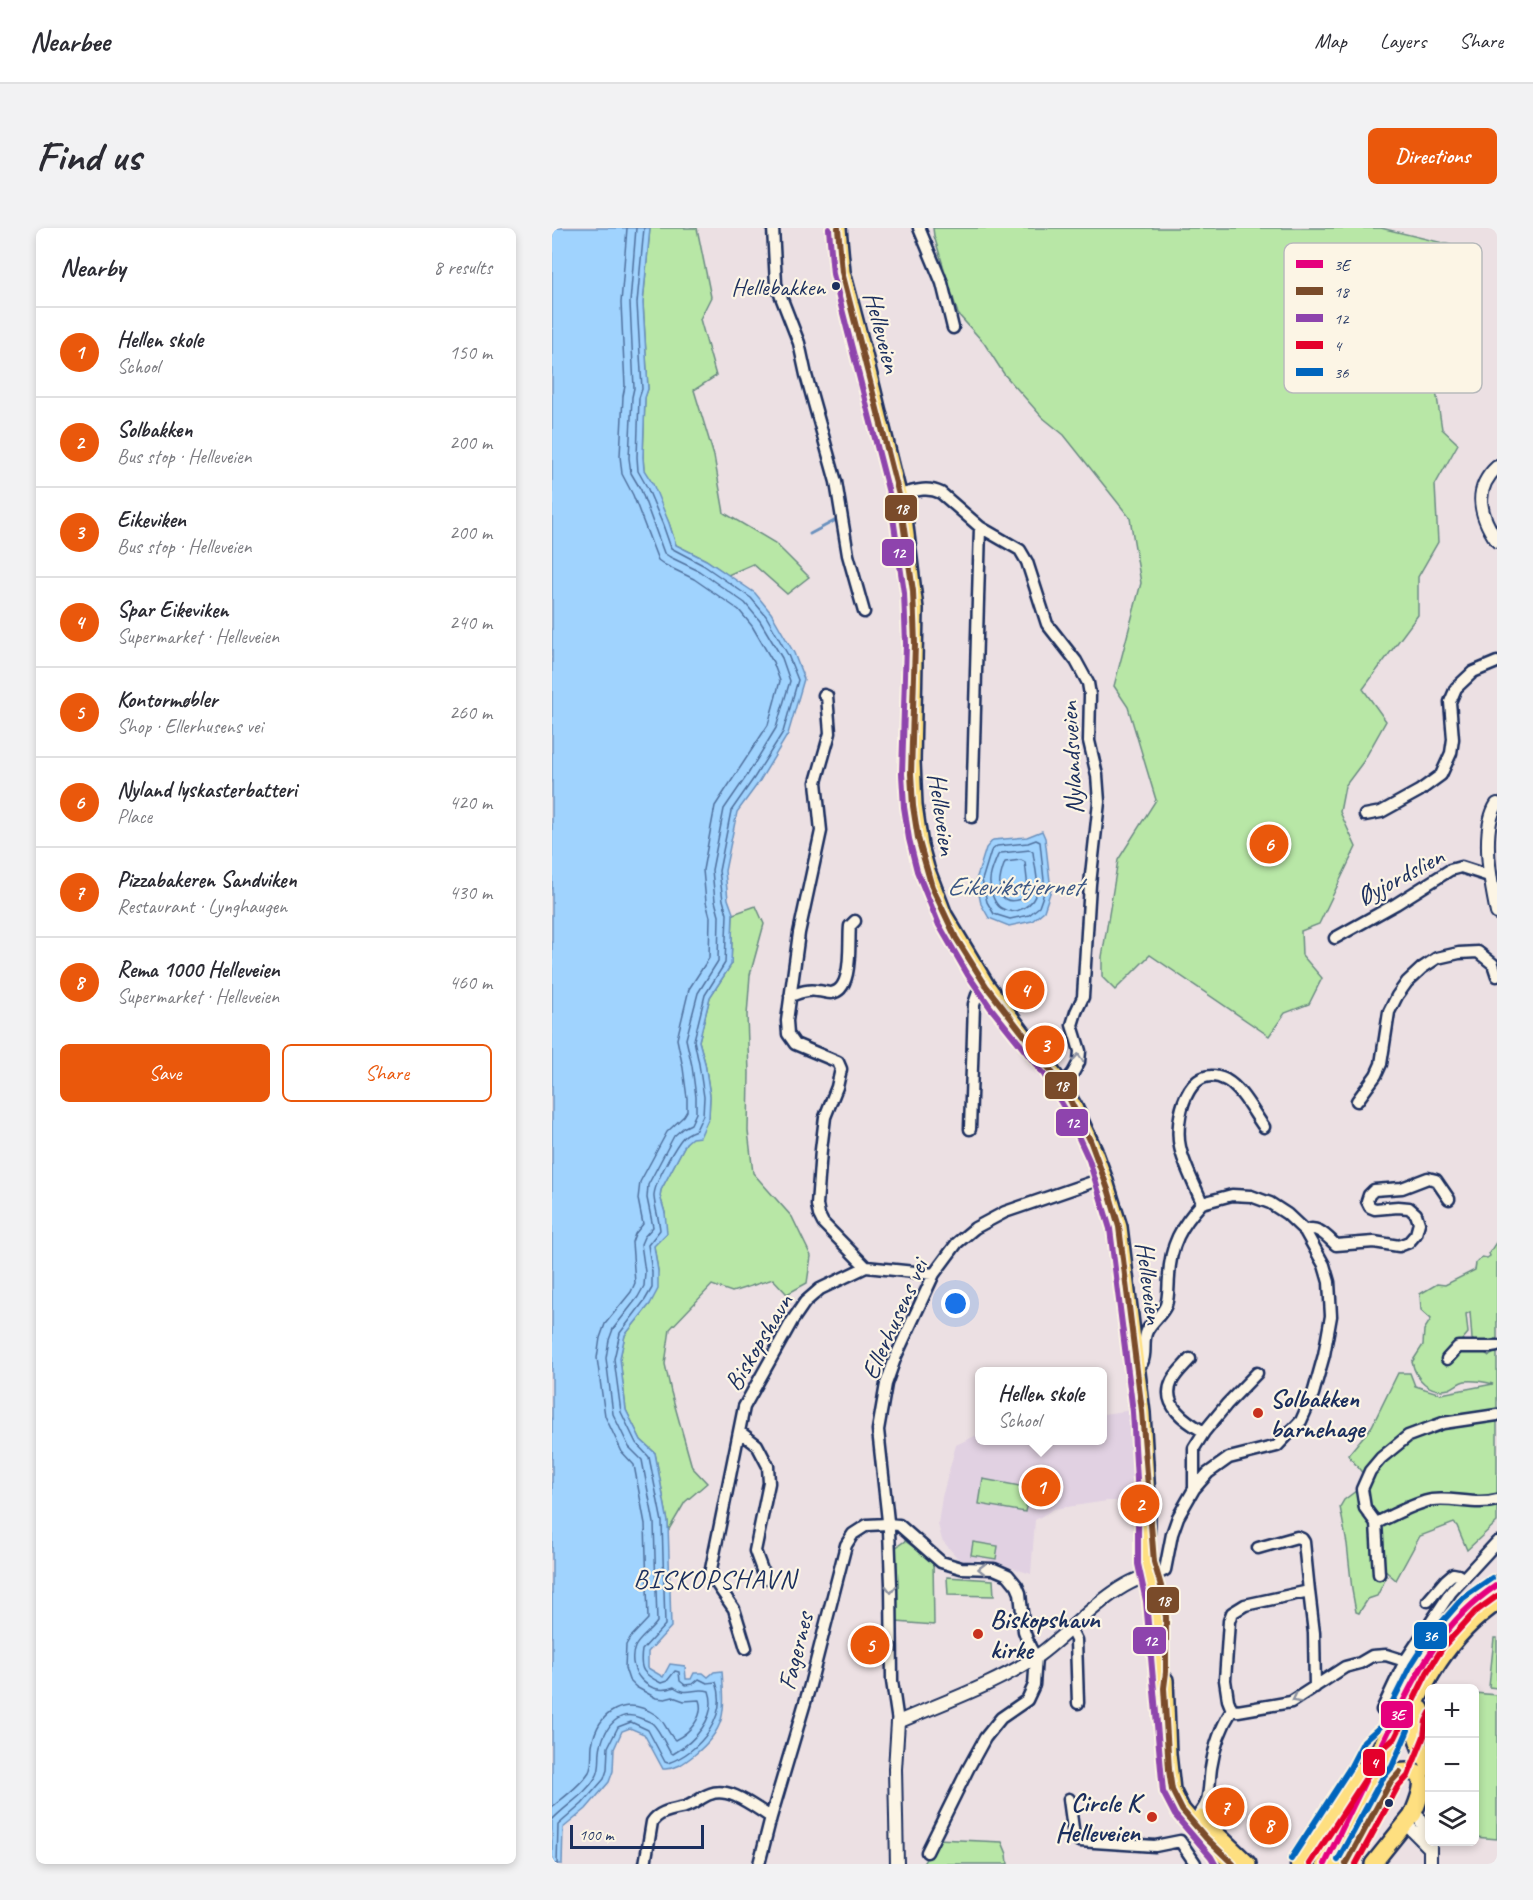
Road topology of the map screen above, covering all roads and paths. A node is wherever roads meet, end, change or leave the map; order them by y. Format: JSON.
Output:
{"nodes":[{"id":1,"x":773,"y":228,"type":"edge"},
{"id":2,"x":838,"y":228,"type":"edge"},
{"id":3,"x":920,"y":228,"type":"edge"},
{"id":4,"x":952,"y":328,"type":"dead end"},
{"id":5,"x":1497,"y":467,"type":"edge"},
{"id":6,"x":899,"y":495,"type":"junction"},
{"id":7,"x":980,"y":527,"type":"junction"},
{"id":8,"x":1497,"y":542,"type":"edge"},
{"id":9,"x":864,"y":612,"type":"dead end"},
{"id":10,"x":1497,"y":662,"type":"edge"},
{"id":11,"x":824,"y":694,"type":"dead end"},
{"id":12,"x":835,"y":708,"type":"dead end"},
{"id":13,"x":816,"y":782,"type":"junction"},
{"id":14,"x":1497,"y":804,"type":"edge"},
{"id":15,"x":1365,"y":815,"type":"dead end"},
{"id":16,"x":972,"y":817,"type":"dead end"},
{"id":17,"x":1490,"y":876,"type":"junction"},
{"id":18,"x":1497,"y":913,"type":"edge"},
{"id":19,"x":855,"y":921,"type":"dead end"},
{"id":20,"x":1335,"y":938,"type":"dead end"},
{"id":21,"x":1497,"y":976,"type":"edge"},
{"id":22,"x":986,"y":985,"type":"junction"},
{"id":23,"x":790,"y":996,"type":"junction"},
{"id":24,"x":1062,"y":1086,"type":"junction"},
{"id":25,"x":1357,"y":1101,"type":"dead end"},
{"id":26,"x":1264,"y":1127,"type":"dead end"},
{"id":27,"x":970,"y":1129,"type":"dead end"},
{"id":28,"x":1104,"y":1178,"type":"junction"},
{"id":29,"x":1449,"y":1199,"type":"dead end"},
{"id":30,"x":1202,"y":1203,"type":"junction"},
{"id":31,"x":1305,"y":1231,"type":"junction"},
{"id":32,"x":866,"y":1267,"type":"junction"},
{"id":33,"x":934,"y":1274,"type":"junction"},
{"id":34,"x":1497,"y":1346,"type":"edge"},
{"id":35,"x":1190,"y":1359,"type":"dead end"},
{"id":36,"x":1447,"y":1359,"type":"dead end"},
{"id":37,"x":1136,"y":1365,"type":"junction"},
{"id":38,"x":1257,"y":1372,"type":"dead end"},
{"id":39,"x":1497,"y":1415,"type":"edge"},
{"id":40,"x":740,"y":1432,"type":"junction"},
{"id":41,"x":1204,"y":1432,"type":"junction"},
{"id":42,"x":1194,"y":1489,"type":"junction"},
{"id":43,"x":1497,"y":1500,"type":"edge"},
{"id":44,"x":1376,"y":1523,"type":"junction"},
{"id":45,"x":888,"y":1527,"type":"junction"},
{"id":46,"x":1497,"y":1542,"type":"edge"},
{"id":47,"x":1258,"y":1548,"type":"dead end"},
{"id":48,"x":1153,"y":1574,"type":"junction"},
{"id":49,"x":1379,"y":1574,"type":"dead end"},
{"id":50,"x":765,"y":1578,"type":"dead end"},
{"id":51,"x":1463,"y":1578,"type":"junction"},
{"id":52,"x":1497,"y":1585,"type":"edge"},
{"id":53,"x":1309,"y":1591,"type":"junction"},
{"id":54,"x":1428,"y":1601,"type":"dead end"},
{"id":55,"x":1497,"y":1602,"type":"edge"},
{"id":56,"x":1070,"y":1628,"type":"junction"},
{"id":57,"x":746,"y":1648,"type":"dead end"},
{"id":58,"x":1036,"y":1657,"type":"junction"},
{"id":59,"x":1405,"y":1661,"type":"junction"},
{"id":60,"x":1427,"y":1680,"type":"junction"},
{"id":61,"x":1315,"y":1687,"type":"junction"},
{"id":62,"x":1078,"y":1703,"type":"dead end"},
{"id":63,"x":1232,"y":1710,"type":"junction"},
{"id":64,"x":1382,"y":1710,"type":"dead end"},
{"id":65,"x":898,"y":1722,"type":"junction"},
{"id":66,"x":1387,"y":1733,"type":"junction"},
{"id":67,"x":1425,"y":1758,"type":"edge"},
{"id":68,"x":1069,"y":1799,"type":"dead end"},
{"id":69,"x":1425,"y":1801,"type":"edge"},
{"id":70,"x":771,"y":1817,"type":"junction"},
{"id":71,"x":1194,"y":1818,"type":"junction"},
{"id":72,"x":1409,"y":1819,"type":"junction"},
{"id":73,"x":1425,"y":1830,"type":"edge"},
{"id":74,"x":1430,"y":1846,"type":"edge"},
{"id":75,"x":927,"y":1852,"type":"dead end"},
{"id":76,"x":1338,"y":1859,"type":"edge"},
{"id":77,"x":1376,"y":1859,"type":"edge"},
{"id":78,"x":1195,"y":1863,"type":"edge"},
{"id":79,"x":1298,"y":1863,"type":"edge"},
{"id":80,"x":645,"y":1864,"type":"edge"},
{"id":81,"x":759,"y":1864,"type":"edge"},
{"id":82,"x":897,"y":1864,"type":"edge"},
{"id":83,"x":1233,"y":1864,"type":"edge"},
{"id":84,"x":1248,"y":1864,"type":"edge"},
{"id":85,"x":1367,"y":1864,"type":"edge"},
{"id":86,"x":1430,"y":1864,"type":"edge"}],
"edges":[{"from":1,"to":9,"type":"street"},
{"from":2,"to":6,"type":"main road","name":"Helleveien"},
{"from":3,"to":4,"type":"street"},
{"from":5,"to":8,"type":"street"},
{"from":6,"to":7,"type":"street","name":"Nylandsveien"},
{"from":6,"to":22,"type":"main road","name":"Helleveien"},
{"from":7,"to":16,"type":"street"},
{"from":24,"to":7,"type":"street","name":"Nylandsveien","one_way":true},
{"from":10,"to":15,"type":"street"},
{"from":11,"to":13,"type":"street"},
{"from":12,"to":13,"type":"street"},
{"from":13,"to":23,"type":"street"},
{"from":14,"to":17,"type":"street"},
{"from":17,"to":18,"type":"street"},
{"from":17,"to":20,"type":"street","name":"Øyjordslien"},
{"from":19,"to":23,"type":"street"},
{"from":21,"to":25,"type":"street"},
{"from":22,"to":24,"type":"main road","name":"Helleveien"},
{"from":22,"to":27,"type":"street"},
{"from":23,"to":32,"type":"street"},
{"from":24,"to":28,"type":"main road","name":"Helleveien"},
{"from":26,"to":30,"type":"street"},
{"from":28,"to":33,"type":"street","name":"Ellerhusens vei"},
{"from":28,"to":37,"type":"main road","name":"Helleveien"},
{"from":29,"to":31,"type":"street"},
{"from":30,"to":31,"type":"street"},
{"from":30,"to":37,"type":"street"},
{"from":31,"to":42,"type":"street"},
{"from":32,"to":33,"type":"street"},
{"from":32,"to":40,"type":"street","name":"Biskopshavn"},
{"from":33,"to":45,"type":"street","name":"Ellerhusens vei"},
{"from":34,"to":36,"type":"street"},
{"from":35,"to":41,"type":"street"},
{"from":37,"to":48,"type":"main road","name":"Helleveien"},
{"from":38,"to":41,"type":"street"},
{"from":39,"to":44,"type":"street"},
{"from":40,"to":50,"type":"street","name":"Biskopshavn"},
{"from":40,"to":57,"type":"street","name":"Biskopshavn"},
{"from":41,"to":42,"type":"street"},
{"from":42,"to":48,"type":"street"},
{"from":43,"to":44,"type":"street"},
{"from":44,"to":49,"type":"street"},
{"from":58,"to":45,"type":"street","one_way":true},
{"from":45,"to":65,"type":"street","name":"Ellerhusens vei","one_way":true},
{"from":45,"to":70,"type":"street","name":"Fagernes"},
{"from":46,"to":51,"type":"street"},
{"from":47,"to":53,"type":"street"},
{"from":48,"to":56,"type":"street"},
{"from":48,"to":71,"type":"main road","name":"Helleveien"},
{"from":51,"to":54,"type":"street"},
{"from":51,"to":59,"type":"street"},
{"from":52,"to":66,"type":"highway"},
{"from":53,"to":61,"type":"street"},
{"from":53,"to":63,"type":"street"},
{"from":55,"to":60,"type":"highway"},
{"from":56,"to":58,"type":"street"},
{"from":56,"to":62,"type":"street"},
{"from":58,"to":65,"type":"street"},
{"from":58,"to":75,"type":"street"},
{"from":59,"to":61,"type":"street"},
{"from":59,"to":64,"type":"street"},
{"from":60,"to":67,"type":"highway"},
{"from":60,"to":76,"type":"highway"},
{"from":61,"to":63,"type":"street","one_way":true},
{"from":63,"to":71,"type":"street"},
{"from":65,"to":82,"type":"street"},
{"from":66,"to":76,"type":"highway"},
{"from":66,"to":79,"type":"highway"},
{"from":68,"to":78,"type":"street"},
{"from":69,"to":72,"type":"highway"},
{"from":70,"to":80,"type":"street"},
{"from":70,"to":81,"type":"street","name":"Fagernes"},
{"from":71,"to":83,"type":"main road","name":"Helleveien"},
{"from":71,"to":84,"type":"main road","name":"Helleveien"},
{"from":72,"to":73,"type":"street"},
{"from":72,"to":76,"type":"highway"},
{"from":72,"to":77,"type":"main road"},
{"from":74,"to":86,"type":"street"},
{"from":77,"to":85,"type":"main road"}]}
